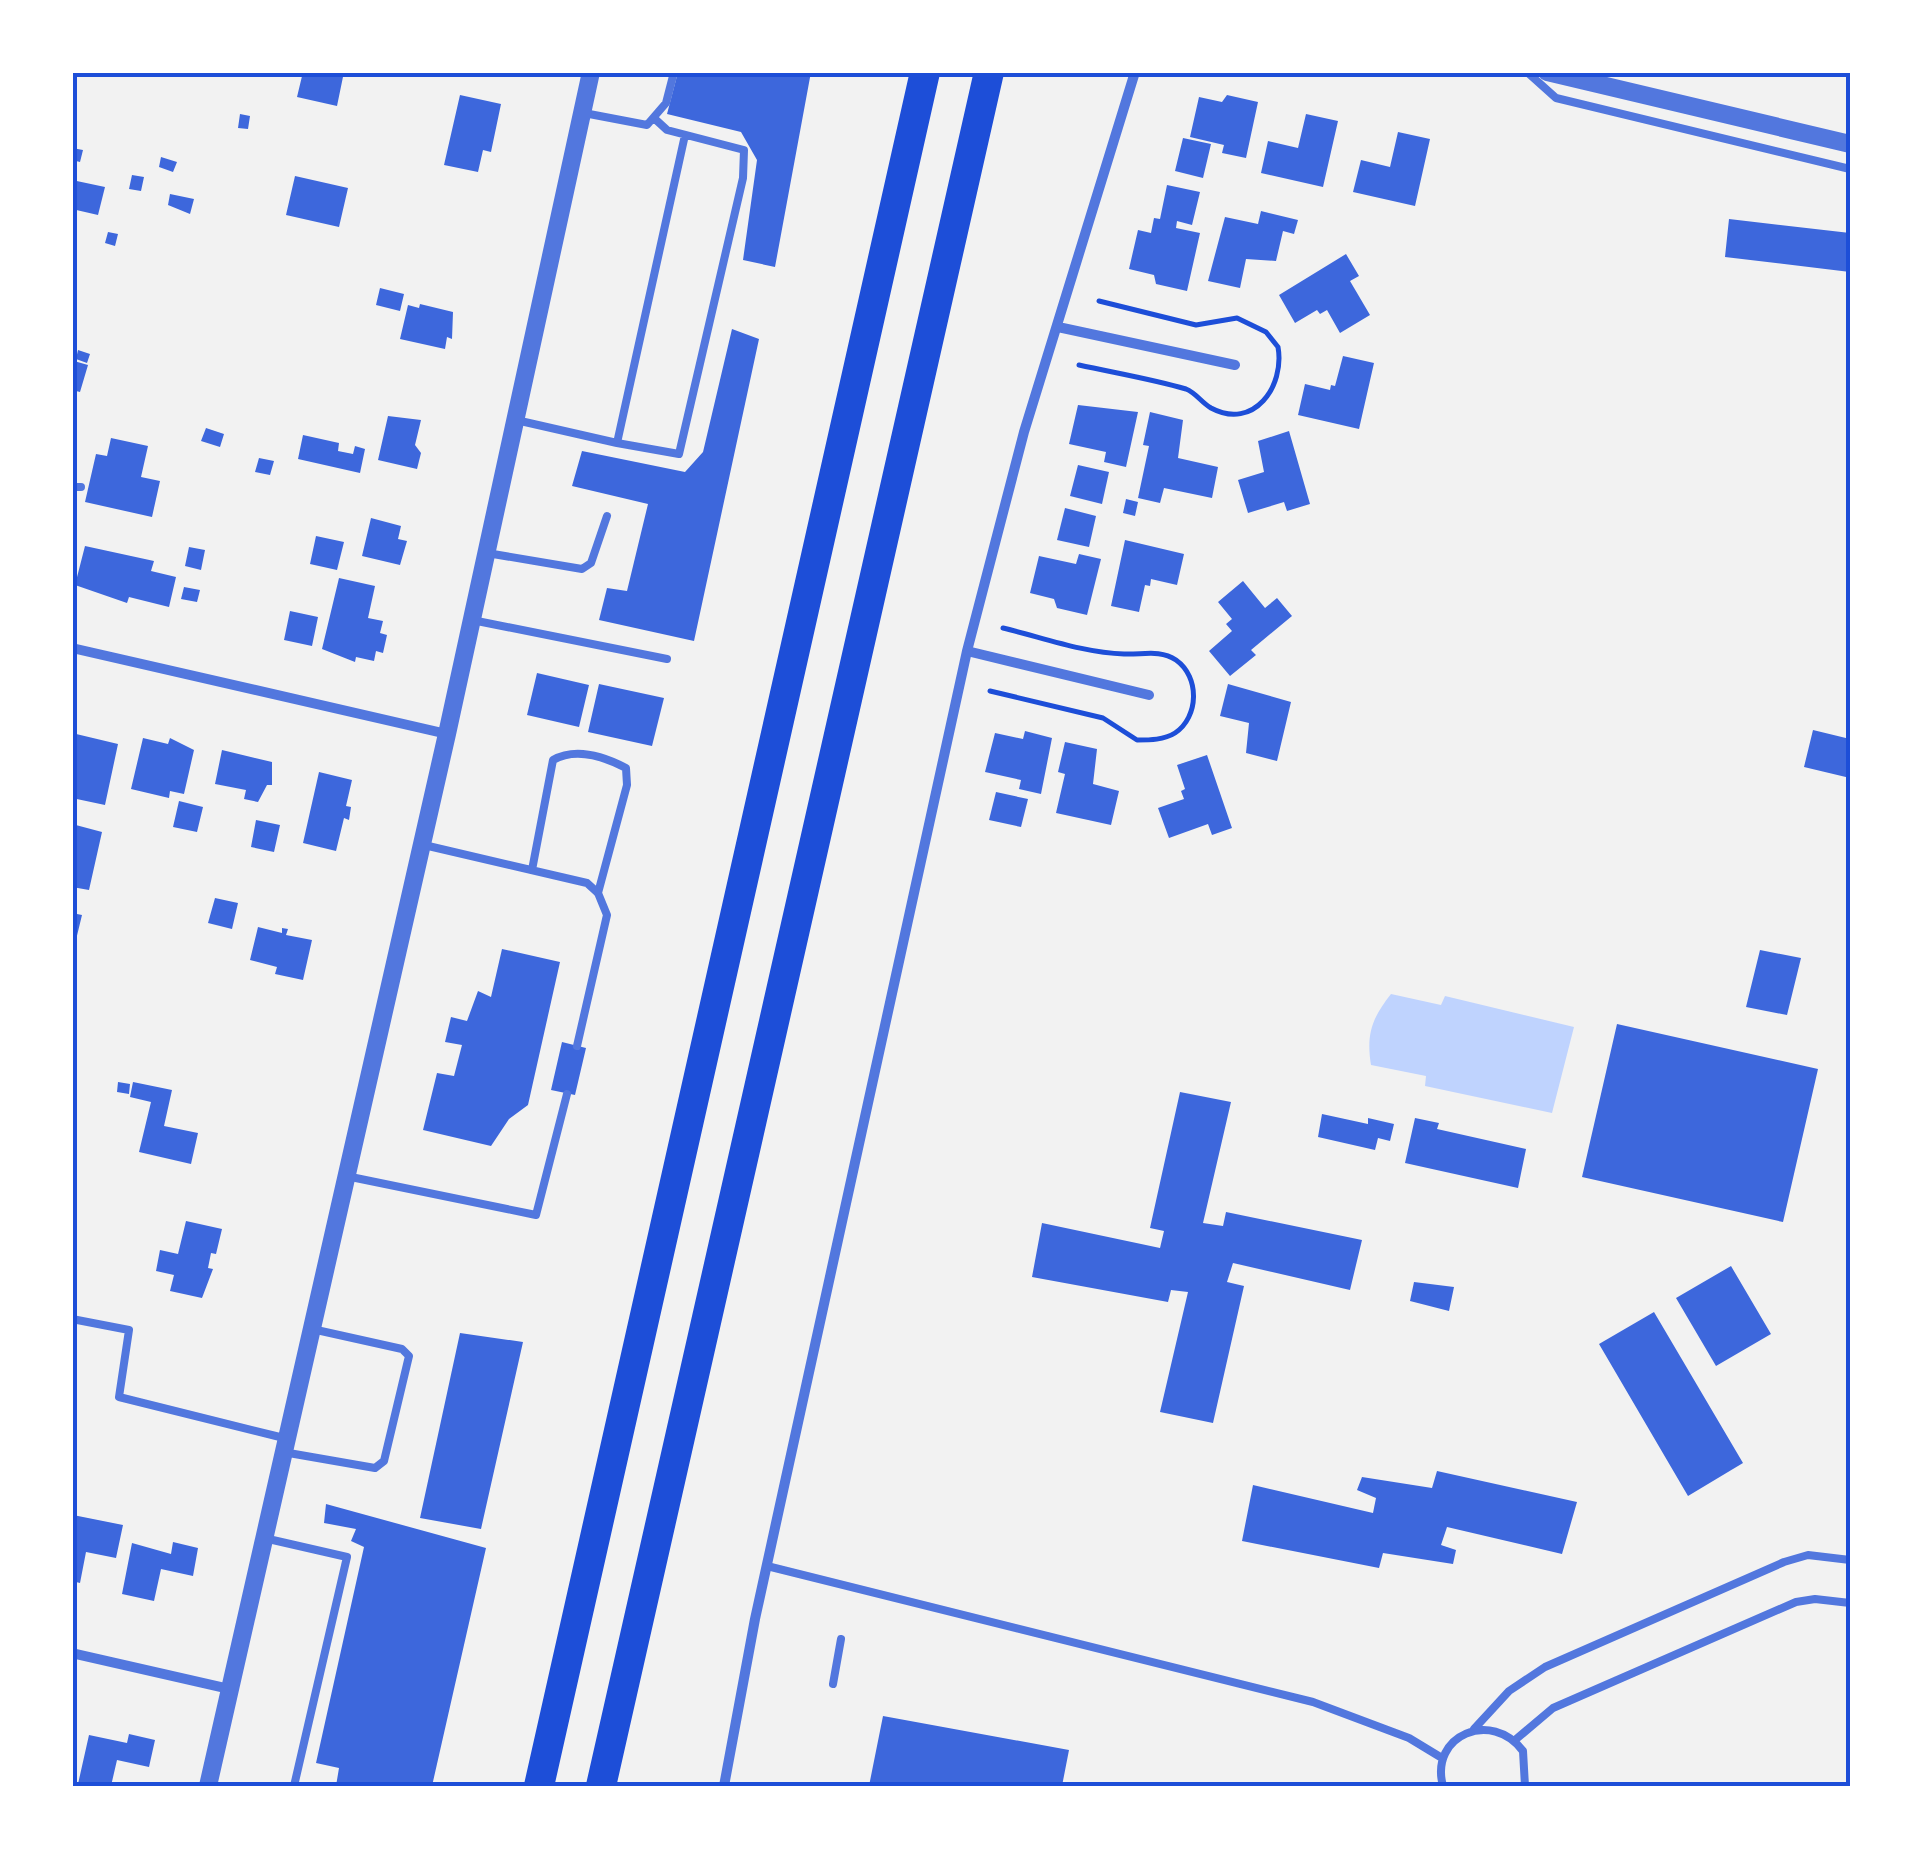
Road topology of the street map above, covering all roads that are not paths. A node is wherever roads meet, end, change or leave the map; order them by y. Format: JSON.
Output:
{"nodes":[{"id":1,"x":591,"y":72,"type":"edge"},
{"id":2,"x":674,"y":72,"type":"edge"},
{"id":3,"x":925,"y":72,"type":"edge"},
{"id":4,"x":990,"y":72,"type":"edge"},
{"id":5,"x":1135,"y":72,"type":"edge"},
{"id":6,"x":1526,"y":72,"type":"edge"},
{"id":7,"x":1547,"y":72,"type":"edge"},
{"id":8,"x":582,"y":112,"type":"junction"},
{"id":9,"x":655,"y":119,"type":"junction"},
{"id":10,"x":686,"y":135,"type":"junction"},
{"id":11,"x":1850,"y":144,"type":"edge"},
{"id":12,"x":1850,"y":169,"type":"edge"},
{"id":13,"x":1058,"y":327,"type":"junction"},
{"id":14,"x":1235,"y":366,"type":"dead end"},
{"id":15,"x":516,"y":420,"type":"junction"},
{"id":16,"x":617,"y":442,"type":"junction"},
{"id":17,"x":607,"y":516,"type":"dead end"},
{"id":18,"x":487,"y":552,"type":"junction"},
{"id":19,"x":472,"y":620,"type":"junction"},
{"id":20,"x":72,"y":648,"type":"edge"},
{"id":21,"x":966,"y":651,"type":"junction"},
{"id":22,"x":667,"y":659,"type":"dead end"},
{"id":23,"x":1149,"y":695,"type":"dead end"},
{"id":24,"x":447,"y":734,"type":"junction"},
{"id":25,"x":422,"y":844,"type":"junction"},
{"id":26,"x":532,"y":870,"type":"junction"},
{"id":27,"x":598,"y":893,"type":"junction"},
{"id":28,"x":577,"y":1046,"type":"dead end"},
{"id":29,"x":567,"y":1094,"type":"dead end"},
{"id":30,"x":346,"y":1176,"type":"junction"},
{"id":31,"x":72,"y":1319,"type":"edge"},
{"id":32,"x":312,"y":1329,"type":"junction"},
{"id":33,"x":285,"y":1445,"type":"junction"},
{"id":34,"x":264,"y":1538,"type":"junction"},
{"id":35,"x":1850,"y":1560,"type":"edge"},
{"id":36,"x":767,"y":1566,"type":"junction"},
{"id":37,"x":1850,"y":1603,"type":"edge"},
{"id":38,"x":841,"y":1639,"type":"dead end"},
{"id":39,"x":72,"y":1653,"type":"edge"},
{"id":40,"x":832,"y":1684,"type":"dead end"},
{"id":41,"x":230,"y":1689,"type":"junction"},
{"id":42,"x":1474,"y":1729,"type":"junction"},
{"id":43,"x":1515,"y":1740,"type":"junction"},
{"id":44,"x":1442,"y":1758,"type":"junction"},
{"id":45,"x":208,"y":1786,"type":"edge"},
{"id":46,"x":294,"y":1786,"type":"edge"},
{"id":47,"x":539,"y":1786,"type":"edge"},
{"id":48,"x":601,"y":1786,"type":"edge"},
{"id":49,"x":724,"y":1786,"type":"edge"},
{"id":50,"x":1443,"y":1786,"type":"edge"},
{"id":51,"x":1525,"y":1786,"type":"edge"}],
"edges":[{"from":1,"to":8,"type":"street"},
{"from":2,"to":9,"type":"lane"},
{"from":3,"to":47,"type":"highway"},
{"from":4,"to":48,"type":"highway"},
{"from":5,"to":13,"type":"street"},
{"from":6,"to":12,"type":"lane"},
{"from":7,"to":11,"type":"street"},
{"from":8,"to":9,"type":"lane"},
{"from":8,"to":15,"type":"street"},
{"from":9,"to":10,"type":"lane"},
{"from":10,"to":16,"type":"lane"},
{"from":10,"to":16,"type":"lane"},
{"from":13,"to":14,"type":"street"},
{"from":13,"to":21,"type":"street"},
{"from":15,"to":16,"type":"lane"},
{"from":15,"to":18,"type":"street"},
{"from":17,"to":18,"type":"lane"},
{"from":18,"to":19,"type":"street"},
{"from":19,"to":22,"type":"lane"},
{"from":19,"to":24,"type":"street"},
{"from":20,"to":24,"type":"street"},
{"from":21,"to":23,"type":"street"},
{"from":21,"to":36,"type":"street"},
{"from":24,"to":25,"type":"street"},
{"from":25,"to":26,"type":"lane"},
{"from":25,"to":30,"type":"street"},
{"from":26,"to":27,"type":"lane"},
{"from":26,"to":27,"type":"lane"},
{"from":27,"to":28,"type":"lane"},
{"from":29,"to":30,"type":"lane"},
{"from":30,"to":32,"type":"street"},
{"from":31,"to":33,"type":"lane"},
{"from":32,"to":33,"type":"street"},
{"from":32,"to":33,"type":"lane"},
{"from":33,"to":34,"type":"street"},
{"from":34,"to":41,"type":"street"},
{"from":34,"to":46,"type":"lane"},
{"from":35,"to":42,"type":"lane"},
{"from":36,"to":44,"type":"lane"},
{"from":36,"to":49,"type":"street"},
{"from":37,"to":43,"type":"lane"},
{"from":38,"to":40,"type":"lane"},
{"from":39,"to":41,"type":"street"},
{"from":41,"to":45,"type":"street"},
{"from":42,"to":43,"type":"lane"},
{"from":42,"to":44,"type":"lane"},
{"from":43,"to":51,"type":"lane"},
{"from":44,"to":50,"type":"lane"}]}
